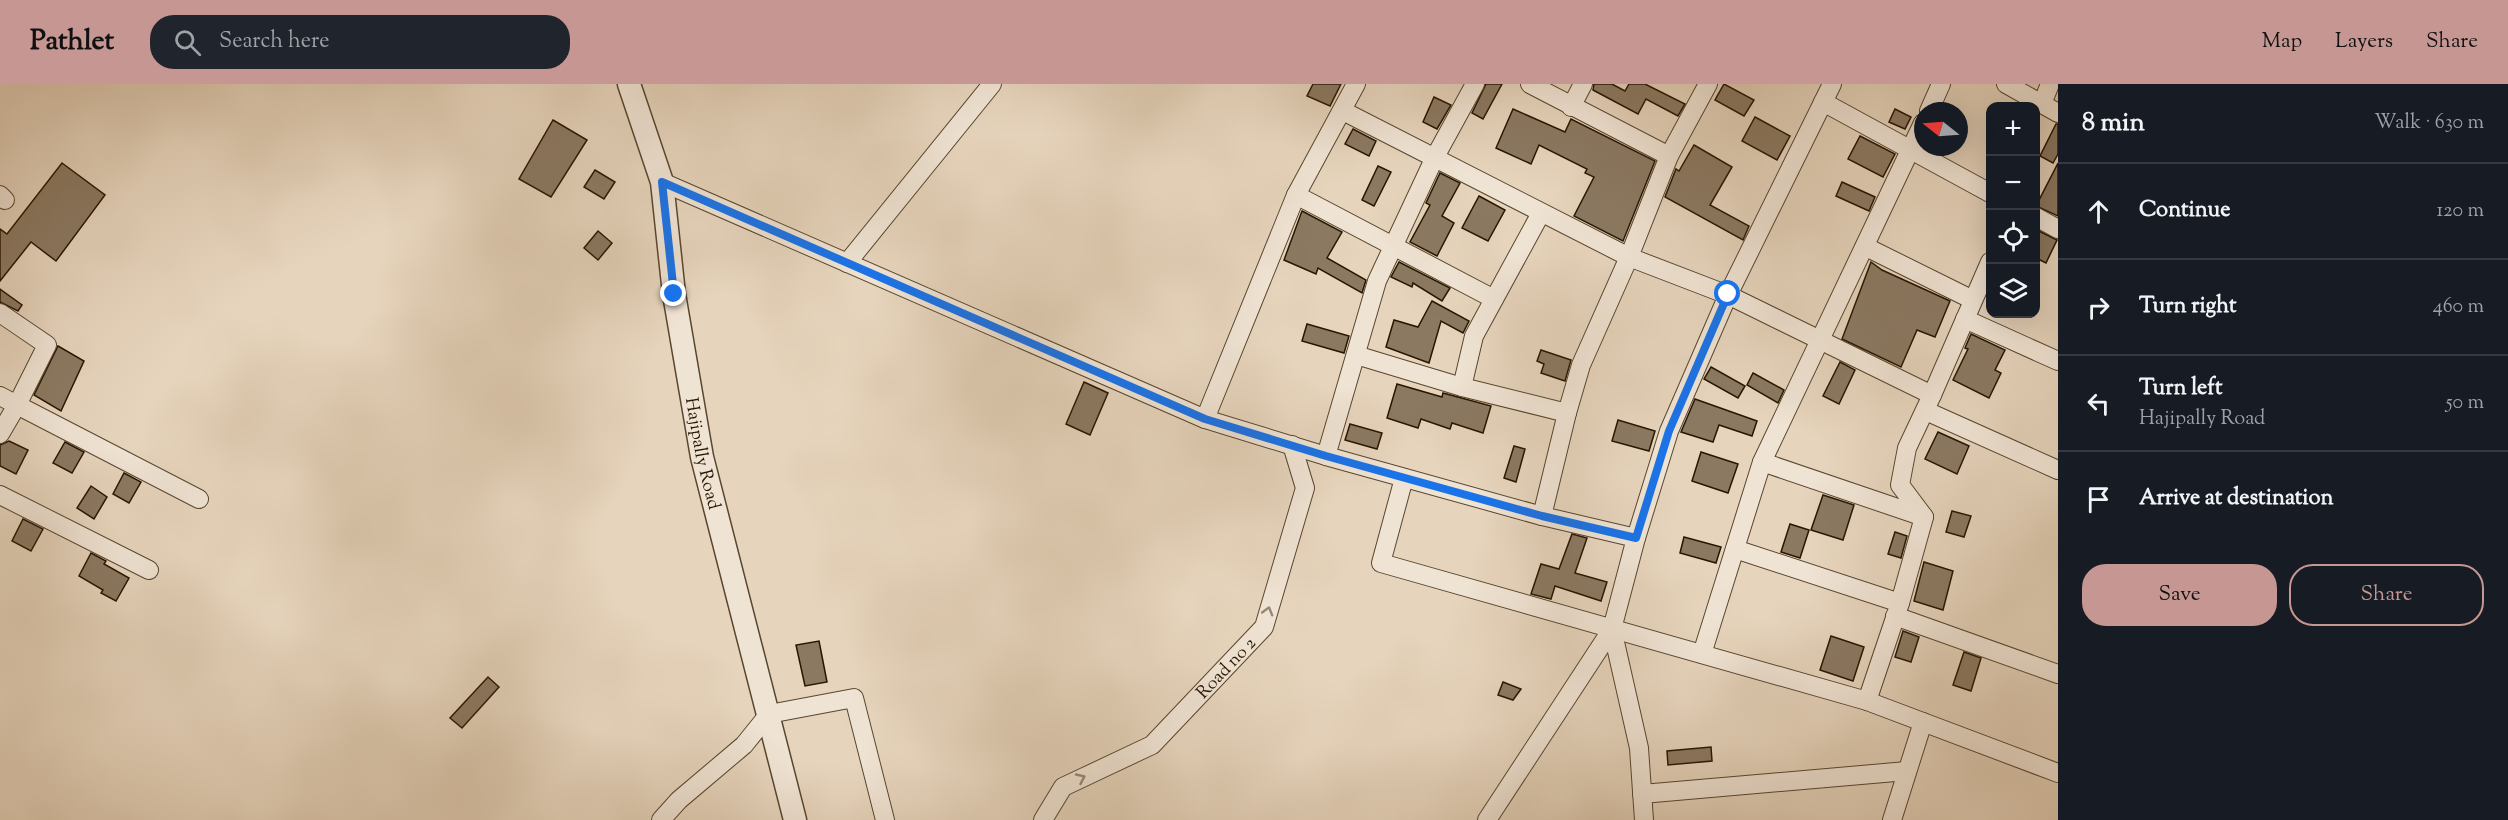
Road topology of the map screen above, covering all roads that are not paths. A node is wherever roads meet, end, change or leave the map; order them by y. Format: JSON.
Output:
{"nodes":[{"id":1,"x":629,"y":84,"type":"edge"},
{"id":2,"x":992,"y":84,"type":"edge"},
{"id":3,"x":1356,"y":84,"type":"edge"},
{"id":4,"x":1475,"y":84,"type":"edge"},
{"id":5,"x":1530,"y":84,"type":"edge"},
{"id":6,"x":1583,"y":84,"type":"edge"},
{"id":7,"x":1708,"y":84,"type":"edge"},
{"id":8,"x":1832,"y":84,"type":"edge"},
{"id":9,"x":1941,"y":84,"type":"edge"},
{"id":10,"x":2006,"y":84,"type":"edge"},
{"id":11,"x":2050,"y":84,"type":"edge"},
{"id":12,"x":1823,"y":102,"type":"junction"},
{"id":13,"x":1933,"y":102,"type":"edge"},
{"id":14,"x":1571,"y":107,"type":"junction"},
{"id":15,"x":2050,"y":108,"type":"edge"},
{"id":16,"x":1343,"y":111,"type":"junction"},
{"id":17,"x":1914,"y":143,"type":"edge"},
{"id":18,"x":1911,"y":150,"type":"junction"},
{"id":19,"x":1669,"y":156,"type":"junction"},
{"id":20,"x":1435,"y":157,"type":"junction"},
{"id":21,"x":662,"y":182,"type":"junction"},
{"id":22,"x":1986,"y":191,"type":"edge"},
{"id":23,"x":1296,"y":195,"type":"junction"},
{"id":24,"x":1541,"y":213,"type":"junction"},
{"id":25,"x":2040,"y":219,"type":"edge"},
{"id":26,"x":2058,"y":229,"type":"edge"},
{"id":27,"x":1866,"y":247,"type":"junction"},
{"id":28,"x":1393,"y":248,"type":"junction"},
{"id":29,"x":1629,"y":257,"type":"junction"},
{"id":30,"x":847,"y":263,"type":"junction"},
{"id":31,"x":1989,"y":264,"type":"edge"},
{"id":32,"x":1728,"y":294,"type":"junction"},
{"id":33,"x":1494,"y":299,"type":"junction"},
{"id":34,"x":1973,"y":300,"type":"junction"},
{"id":35,"x":0,"y":313,"type":"edge"},
{"id":36,"x":1965,"y":319,"type":"junction"},
{"id":37,"x":1822,"y":342,"type":"junction"},
{"id":38,"x":1356,"y":355,"type":"junction"},
{"id":39,"x":2058,"y":361,"type":"edge"},
{"id":40,"x":1462,"y":387,"type":"junction"},
{"id":41,"x":0,"y":396,"type":"edge"},
{"id":42,"x":1929,"y":403,"type":"junction"},
{"id":43,"x":17,"y":405,"type":"junction"},
{"id":44,"x":1567,"y":413,"type":"junction"},
{"id":45,"x":1205,"y":419,"type":"junction"},
{"id":46,"x":0,"y":434,"type":"edge"},
{"id":47,"x":1292,"y":445,"type":"junction"},
{"id":48,"x":1326,"y":456,"type":"junction"},
{"id":49,"x":1762,"y":462,"type":"junction"},
{"id":50,"x":2058,"y":470,"type":"edge"},
{"id":51,"x":1404,"y":478,"type":"junction"},
{"id":52,"x":0,"y":495,"type":"edge"},
{"id":53,"x":198,"y":499,"type":"dead end"},
{"id":54,"x":1542,"y":516,"type":"junction"},
{"id":55,"x":1923,"y":517,"type":"junction"},
{"id":56,"x":1636,"y":538,"type":"junction"},
{"id":57,"x":1735,"y":549,"type":"junction"},
{"id":58,"x":149,"y":570,"type":"dead end"},
{"id":59,"x":1898,"y":610,"type":"junction"},
{"id":60,"x":1612,"y":629,"type":"junction"},
{"id":61,"x":1702,"y":654,"type":"junction"},
{"id":62,"x":2058,"y":674,"type":"edge"},
{"id":63,"x":1867,"y":700,"type":"junction"},
{"id":64,"x":769,"y":714,"type":"junction"},
{"id":65,"x":1923,"y":722,"type":"junction"},
{"id":66,"x":1907,"y":771,"type":"junction"},
{"id":67,"x":2058,"y":773,"type":"edge"},
{"id":68,"x":1642,"y":794,"type":"junction"},
{"id":69,"x":661,"y":820,"type":"edge"},
{"id":70,"x":795,"y":820,"type":"edge"},
{"id":71,"x":885,"y":820,"type":"edge"},
{"id":72,"x":1043,"y":820,"type":"edge"},
{"id":73,"x":1487,"y":820,"type":"edge"},
{"id":74,"x":1644,"y":820,"type":"edge"},
{"id":75,"x":1892,"y":820,"type":"edge"}],
"edges":[{"from":1,"to":21,"type":"street","name":"Hajipally Road"},
{"from":2,"to":30,"type":"street"},
{"from":3,"to":16,"type":"street"},
{"from":4,"to":20,"type":"street"},
{"from":5,"to":14,"type":"street"},
{"from":6,"to":14,"type":"street"},
{"from":7,"to":19,"type":"street"},
{"from":8,"to":12,"type":"street"},
{"from":9,"to":13,"type":"street"},
{"from":10,"to":15,"type":"street"},
{"from":11,"to":15,"type":"street"},
{"from":12,"to":18,"type":"street"},
{"from":12,"to":32,"type":"street"},
{"from":14,"to":19,"type":"street"},
{"from":16,"to":20,"type":"street"},
{"from":16,"to":23,"type":"street"},
{"from":17,"to":18,"type":"street"},
{"from":18,"to":22,"type":"street"},
{"from":18,"to":27,"type":"street"},
{"from":19,"to":29,"type":"street"},
{"from":20,"to":24,"type":"street"},
{"from":20,"to":28,"type":"street"},
{"from":21,"to":30,"type":"street"},
{"from":21,"to":64,"type":"street","name":"Hajipally Road"},
{"from":23,"to":28,"type":"street"},
{"from":23,"to":45,"type":"street"},
{"from":24,"to":29,"type":"street"},
{"from":24,"to":33,"type":"street"},
{"from":25,"to":26,"type":"street"},
{"from":27,"to":34,"type":"street"},
{"from":27,"to":37,"type":"street"},
{"from":28,"to":33,"type":"street"},
{"from":28,"to":38,"type":"street"},
{"from":29,"to":32,"type":"street"},
{"from":29,"to":44,"type":"street"},
{"from":30,"to":45,"type":"street"},
{"from":31,"to":34,"type":"street"},
{"from":32,"to":37,"type":"street"},
{"from":32,"to":56,"type":"street"},
{"from":33,"to":40,"type":"street"},
{"from":34,"to":36,"type":"street"},
{"from":35,"to":43,"type":"street"},
{"from":36,"to":39,"type":"street"},
{"from":36,"to":42,"type":"street"},
{"from":37,"to":42,"type":"street"},
{"from":37,"to":49,"type":"street"},
{"from":38,"to":40,"type":"street"},
{"from":38,"to":48,"type":"street"},
{"from":40,"to":44,"type":"street"},
{"from":41,"to":43,"type":"street"},
{"from":42,"to":50,"type":"street"},
{"from":42,"to":55,"type":"street"},
{"from":43,"to":46,"type":"street"},
{"from":43,"to":53,"type":"street"},
{"from":44,"to":54,"type":"street"},
{"from":45,"to":47,"type":"street"},
{"from":47,"to":48,"type":"street"},
{"from":72,"to":47,"type":"street","name":"Road no 2","one_way":true},
{"from":48,"to":51,"type":"street"},
{"from":49,"to":55,"type":"street"},
{"from":49,"to":57,"type":"street"},
{"from":51,"to":54,"type":"street"},
{"from":51,"to":60,"type":"street"},
{"from":52,"to":58,"type":"street"},
{"from":54,"to":56,"type":"street"},
{"from":55,"to":59,"type":"street"},
{"from":56,"to":60,"type":"street"},
{"from":57,"to":59,"type":"street"},
{"from":57,"to":61,"type":"street"},
{"from":59,"to":62,"type":"street"},
{"from":59,"to":63,"type":"street"},
{"from":60,"to":61,"type":"street"},
{"from":60,"to":68,"type":"street"},
{"from":60,"to":73,"type":"street"},
{"from":61,"to":63,"type":"street"},
{"from":63,"to":65,"type":"street"},
{"from":64,"to":69,"type":"street"},
{"from":64,"to":70,"type":"street","name":"Hajipally Road"},
{"from":64,"to":71,"type":"street"},
{"from":65,"to":66,"type":"street"},
{"from":65,"to":67,"type":"street"},
{"from":66,"to":68,"type":"street"},
{"from":66,"to":75,"type":"street"},
{"from":68,"to":74,"type":"street"}]}
